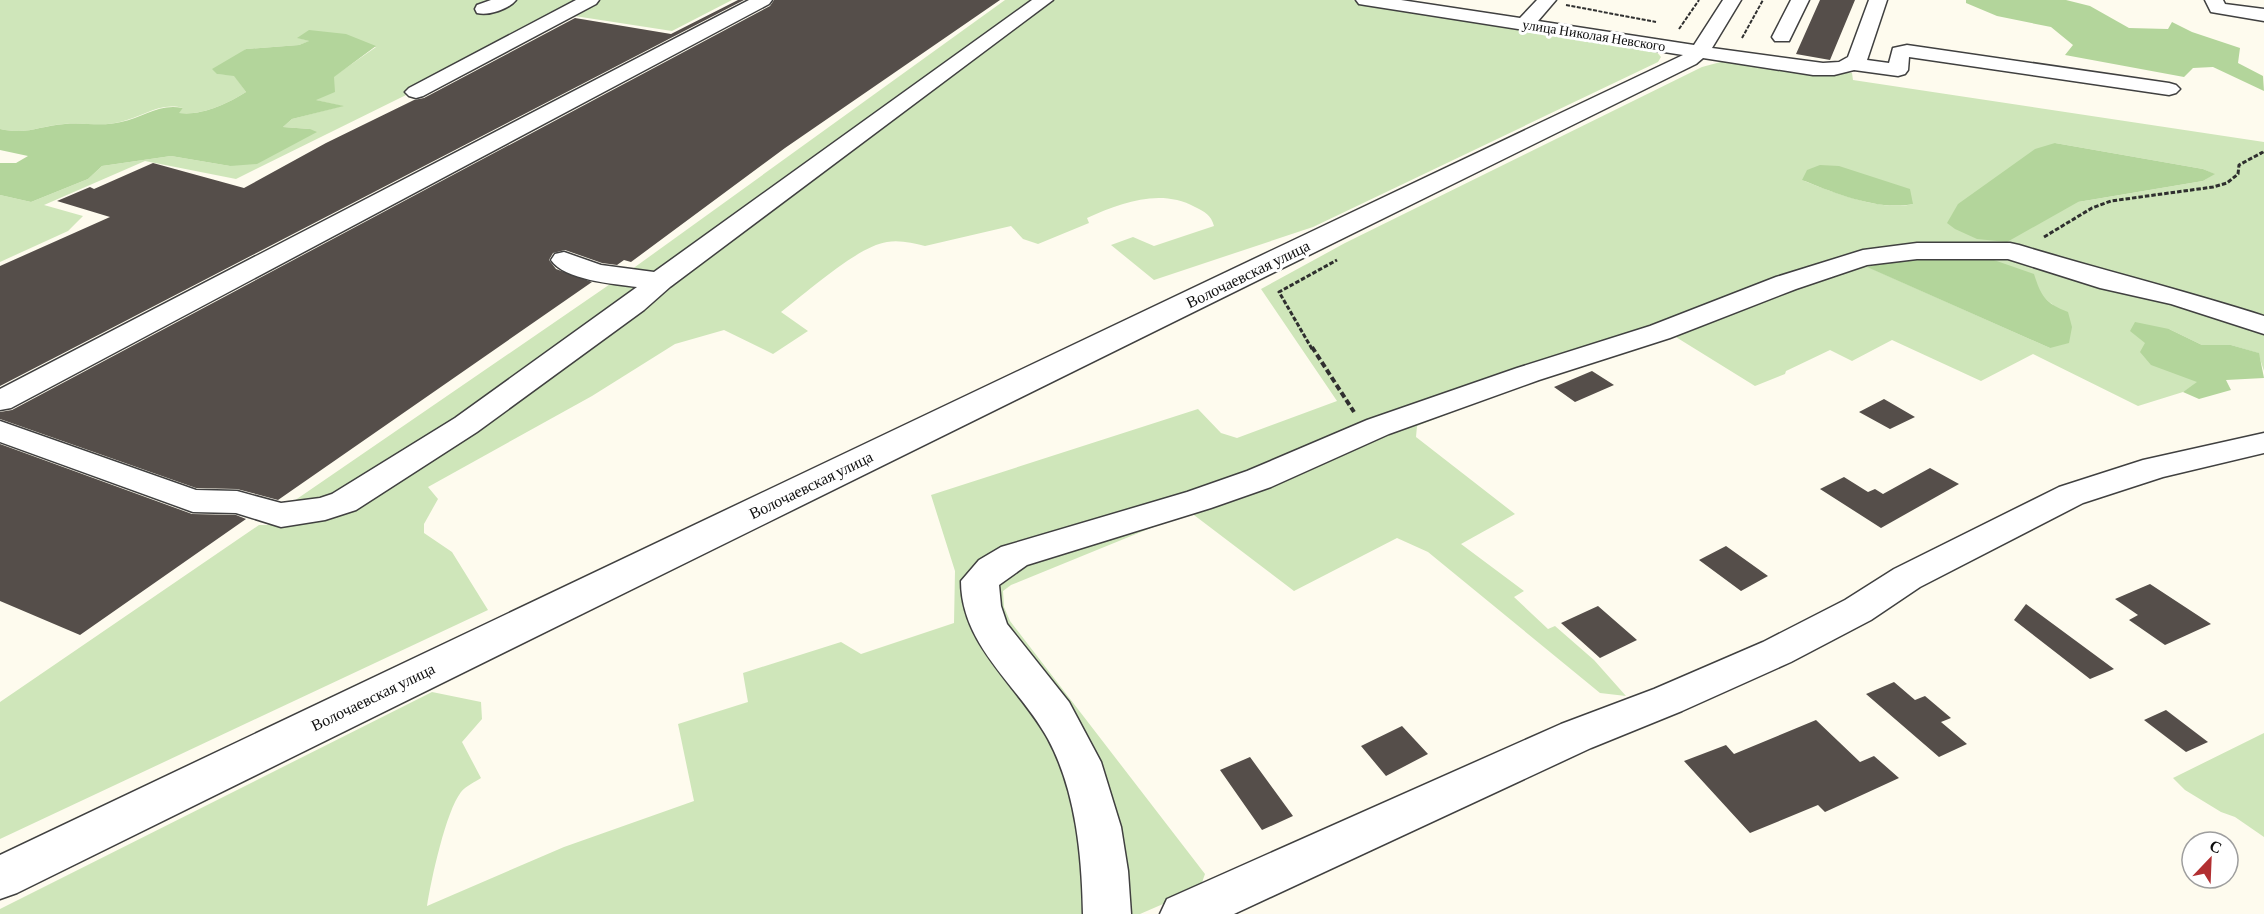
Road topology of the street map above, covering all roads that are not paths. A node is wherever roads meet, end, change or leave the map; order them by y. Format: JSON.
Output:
{"nodes":[{"id":1,"x":590,"y":0,"type":"edge"},
{"id":2,"x":763,"y":0,"type":"edge"},
{"id":3,"x":1044,"y":0,"type":"edge"},
{"id":4,"x":1365,"y":0,"type":"edge"},
{"id":5,"x":1732,"y":0,"type":"edge"},
{"id":6,"x":1800,"y":0,"type":"edge"},
{"id":7,"x":1878,"y":0,"type":"edge"},
{"id":8,"x":1547,"y":1,"type":"edge"},
{"id":9,"x":2216,"y":4,"type":"edge"},
{"id":10,"x":2264,"y":15,"type":"edge"},
{"id":11,"x":1525,"y":24,"type":"junction"},
{"id":12,"x":1866,"y":33,"type":"junction"},
{"id":13,"x":1782,"y":37,"type":"dead end"},
{"id":14,"x":1954,"y":46,"type":"dead end"},
{"id":15,"x":1687,"y":59,"type":"junction"},
{"id":16,"x":1854,"y":64,"type":"junction"},
{"id":17,"x":2169,"y":89,"type":"dead end"},
{"id":18,"x":416,"y":92,"type":"dead end"},
{"id":19,"x":564,"y":260,"type":"dead end"},
{"id":20,"x":660,"y":281,"type":"junction"},
{"id":21,"x":2264,"y":325,"type":"edge"},
{"id":22,"x":0,"y":400,"type":"edge"},
{"id":23,"x":0,"y":430,"type":"edge"},
{"id":24,"x":2264,"y":443,"type":"edge"},
{"id":25,"x":0,"y":878,"type":"edge"},
{"id":26,"x":1107,"y":914,"type":"edge"},
{"id":27,"x":1184,"y":914,"type":"edge"}],
"edges":[{"from":1,"to":18,"type":"street"},
{"from":2,"to":22,"type":"street"},
{"from":3,"to":20,"type":"street"},
{"from":4,"to":11,"type":"street","name":"улица Николая Невского"},
{"from":5,"to":15,"type":"street"},
{"from":6,"to":13,"type":"street"},
{"from":7,"to":12,"type":"street"},
{"from":8,"to":11,"type":"street"},
{"from":9,"to":10,"type":"street"},
{"from":11,"to":15,"type":"street","name":"улица Николая Невского"},
{"from":12,"to":14,"type":"street"},
{"from":12,"to":16,"type":"street"},
{"from":15,"to":16,"type":"street","name":"улица Николая Невского"},
{"from":15,"to":25,"type":"street","name":"Волочаевская улица"},
{"from":16,"to":17,"type":"street","name":"улица Николая Невского"},
{"from":19,"to":20,"type":"street"},
{"from":20,"to":23,"type":"street"},
{"from":21,"to":26,"type":"street"},
{"from":24,"to":27,"type":"street"}]}
